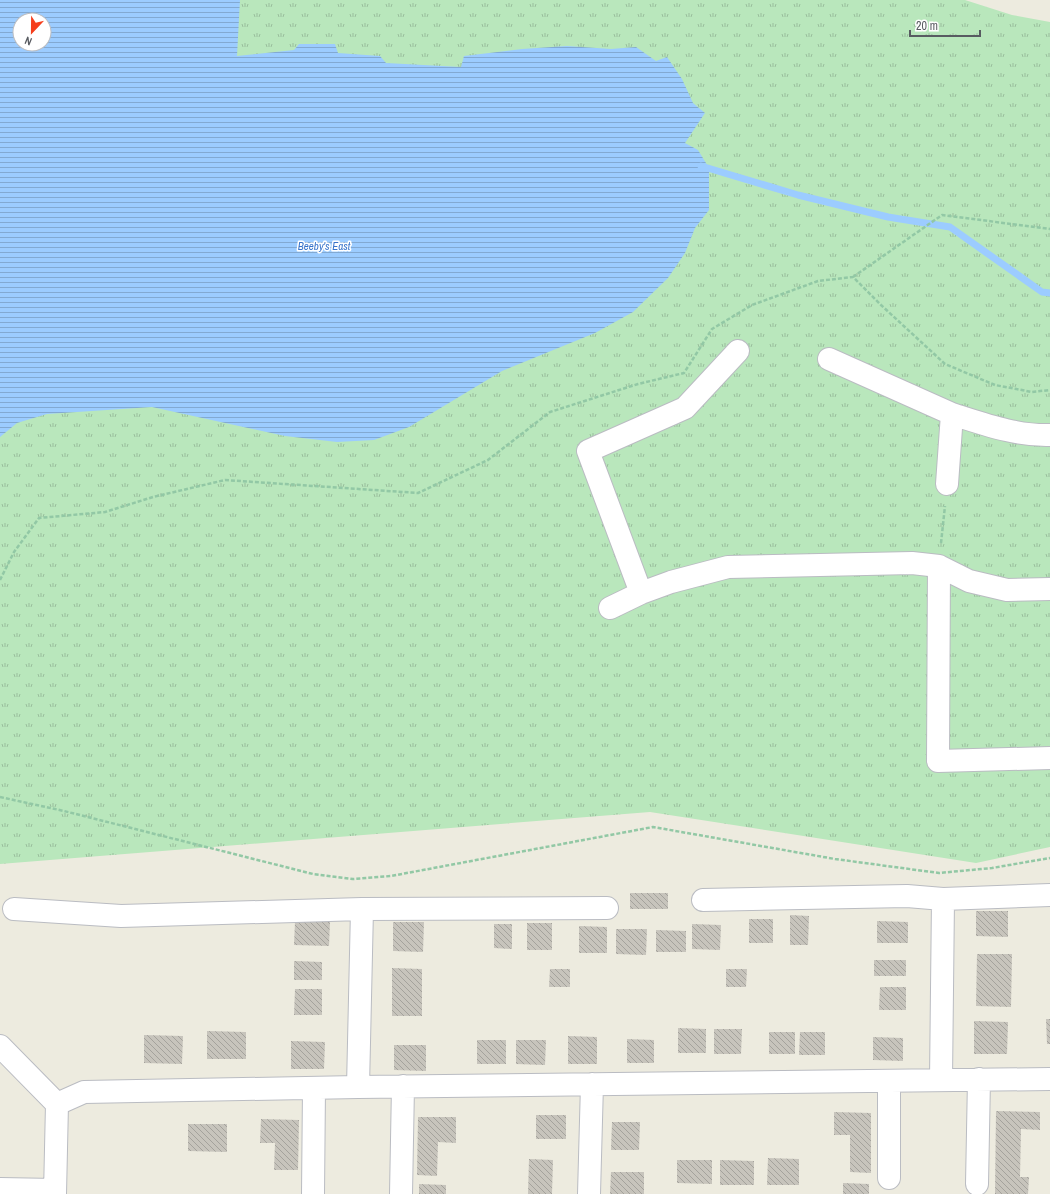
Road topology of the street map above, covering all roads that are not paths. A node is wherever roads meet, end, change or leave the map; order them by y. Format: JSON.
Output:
{"nodes":[{"id":1,"x":738,"y":351,"type":"dead end"},
{"id":2,"x":829,"y":359,"type":"dead end"},
{"id":3,"x":952,"y":414,"type":"junction"},
{"id":4,"x":1050,"y":435,"type":"edge"},
{"id":5,"x":947,"y":484,"type":"road end"},
{"id":6,"x":939,"y":566,"type":"junction"},
{"id":7,"x":1050,"y":589,"type":"edge"},
{"id":8,"x":641,"y":593,"type":"junction"},
{"id":9,"x":610,"y":608,"type":"dead end"},
{"id":10,"x":1050,"y":758,"type":"edge"},
{"id":11,"x":1050,"y":895,"type":"edge"},
{"id":12,"x":943,"y":899,"type":"junction"},
{"id":13,"x":704,"y":900,"type":"dead end"},
{"id":14,"x":607,"y":908,"type":"dead end"},
{"id":15,"x":14,"y":909,"type":"dead end"},
{"id":16,"x":362,"y":909,"type":"junction"},
{"id":17,"x":0,"y":1046,"type":"edge"},
{"id":18,"x":979,"y":1079,"type":"junction"},
{"id":19,"x":1050,"y":1079,"type":"edge"},
{"id":20,"x":941,"y":1080,"type":"junction"},
{"id":21,"x":889,"y":1081,"type":"junction"},
{"id":22,"x":592,"y":1084,"type":"junction"},
{"id":23,"x":403,"y":1086,"type":"junction"},
{"id":24,"x":358,"y":1087,"type":"junction"},
{"id":25,"x":314,"y":1088,"type":"junction"},
{"id":26,"x":57,"y":1104,"type":"junction"},
{"id":27,"x":889,"y":1178,"type":"dead end"},
{"id":28,"x":977,"y":1184,"type":"dead end"},
{"id":29,"x":0,"y":1189,"type":"edge"},
{"id":30,"x":55,"y":1192,"type":"edge"},
{"id":31,"x":314,"y":1194,"type":"edge"},
{"id":32,"x":401,"y":1194,"type":"edge"},
{"id":33,"x":589,"y":1194,"type":"edge"}],
"edges":[{"from":1,"to":8,"type":"street"},
{"from":2,"to":3,"type":"street"},
{"from":3,"to":4,"type":"street"},
{"from":3,"to":5,"type":"street"},
{"from":6,"to":7,"type":"street"},
{"from":6,"to":8,"type":"street"},
{"from":6,"to":10,"type":"street"},
{"from":8,"to":9,"type":"street"},
{"from":11,"to":12,"type":"street"},
{"from":12,"to":13,"type":"street"},
{"from":12,"to":20,"type":"street"},
{"from":14,"to":16,"type":"street"},
{"from":15,"to":16,"type":"street"},
{"from":16,"to":24,"type":"street"},
{"from":17,"to":26,"type":"street"},
{"from":18,"to":19,"type":"street"},
{"from":18,"to":20,"type":"street"},
{"from":18,"to":28,"type":"street"},
{"from":20,"to":21,"type":"street"},
{"from":21,"to":22,"type":"street"},
{"from":21,"to":27,"type":"street"},
{"from":22,"to":23,"type":"street"},
{"from":22,"to":33,"type":"street"},
{"from":23,"to":24,"type":"street"},
{"from":23,"to":32,"type":"street"},
{"from":24,"to":25,"type":"street"},
{"from":25,"to":26,"type":"street"},
{"from":25,"to":31,"type":"street"},
{"from":26,"to":30,"type":"street"},
{"from":29,"to":30,"type":"street"}]}
